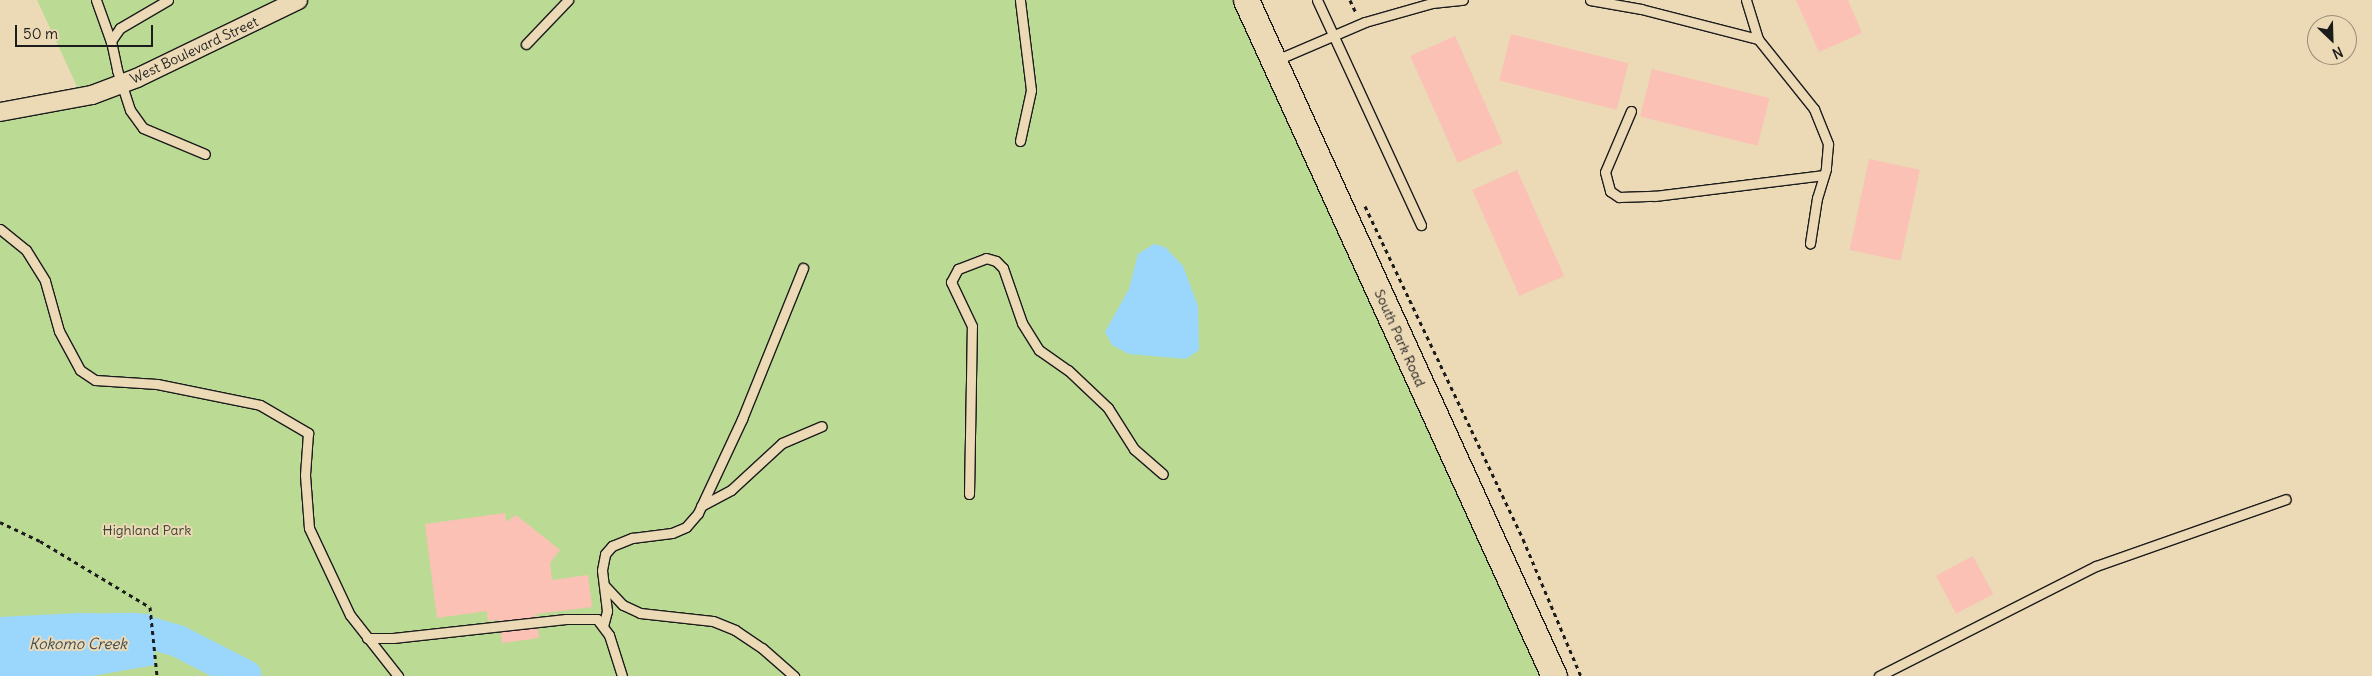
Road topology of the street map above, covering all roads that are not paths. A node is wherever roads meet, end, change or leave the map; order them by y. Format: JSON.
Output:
{"nodes":[{"id":1,"x":96,"y":0,"type":"edge"},
{"id":2,"x":168,"y":0,"type":"edge"},
{"id":3,"x":298,"y":0,"type":"edge"},
{"id":4,"x":568,"y":0,"type":"edge"},
{"id":5,"x":1020,"y":0,"type":"edge"},
{"id":6,"x":1246,"y":0,"type":"edge"},
{"id":7,"x":1318,"y":0,"type":"edge"},
{"id":8,"x":1463,"y":0,"type":"edge"},
{"id":9,"x":1590,"y":0,"type":"edge"},
{"id":10,"x":1746,"y":0,"type":"edge"},
{"id":11,"x":1333,"y":35,"type":"junction"},
{"id":12,"x":1758,"y":39,"type":"junction"},
{"id":13,"x":111,"y":42,"type":"junction"},
{"id":14,"x":526,"y":44,"type":"dead end"},
{"id":15,"x":1274,"y":61,"type":"junction"},
{"id":16,"x":121,"y":84,"type":"junction"},
{"id":17,"x":1631,"y":111,"type":"dead end"},
{"id":18,"x":0,"y":112,"type":"edge"},
{"id":19,"x":1020,"y":141,"type":"dead end"},
{"id":20,"x":205,"y":154,"type":"dead end"},
{"id":21,"x":1824,"y":175,"type":"junction"},
{"id":22,"x":1420,"y":225,"type":"dead end"},
{"id":23,"x":0,"y":229,"type":"edge"},
{"id":24,"x":1810,"y":243,"type":"dead end"},
{"id":25,"x":803,"y":268,"type":"dead end"},
{"id":26,"x":822,"y":426,"type":"dead end"},
{"id":27,"x":1163,"y":474,"type":"dead end"},
{"id":28,"x":969,"y":494,"type":"dead end"},
{"id":29,"x":2286,"y":500,"type":"dead end"},
{"id":30,"x":701,"y":506,"type":"junction"},
{"id":31,"x":604,"y":584,"type":"junction"},
{"id":32,"x":602,"y":626,"type":"junction"},
{"id":33,"x":367,"y":638,"type":"junction"},
{"id":34,"x":398,"y":676,"type":"edge"},
{"id":35,"x":622,"y":676,"type":"edge"},
{"id":36,"x":794,"y":676,"type":"edge"},
{"id":37,"x":1554,"y":676,"type":"edge"},
{"id":38,"x":1879,"y":676,"type":"edge"}],
"edges":[{"from":1,"to":13,"type":"lane"},
{"from":2,"to":13,"type":"lane"},
{"from":3,"to":16,"type":"street","name":"West Boulevard Street"},
{"from":4,"to":14,"type":"lane"},
{"from":5,"to":19,"type":"lane"},
{"from":6,"to":15,"type":"street","name":"South Park Road"},
{"from":7,"to":11,"type":"lane"},
{"from":8,"to":11,"type":"lane"},
{"from":9,"to":12,"type":"lane"},
{"from":10,"to":12,"type":"lane"},
{"from":11,"to":15,"type":"lane"},
{"from":11,"to":22,"type":"lane"},
{"from":12,"to":21,"type":"lane"},
{"from":13,"to":16,"type":"lane"},
{"from":15,"to":37,"type":"street","name":"South Park Road"},
{"from":16,"to":18,"type":"street","name":"West Boulevard Street"},
{"from":16,"to":20,"type":"lane"},
{"from":17,"to":21,"type":"lane"},
{"from":21,"to":24,"type":"lane"},
{"from":23,"to":33,"type":"lane"},
{"from":25,"to":30,"type":"lane"},
{"from":26,"to":30,"type":"lane"},
{"from":27,"to":28,"type":"lane"},
{"from":29,"to":38,"type":"lane"},
{"from":30,"to":31,"type":"lane"},
{"from":31,"to":32,"type":"lane"},
{"from":31,"to":36,"type":"lane"},
{"from":32,"to":33,"type":"lane"},
{"from":32,"to":35,"type":"lane"},
{"from":33,"to":34,"type":"lane"}]}
